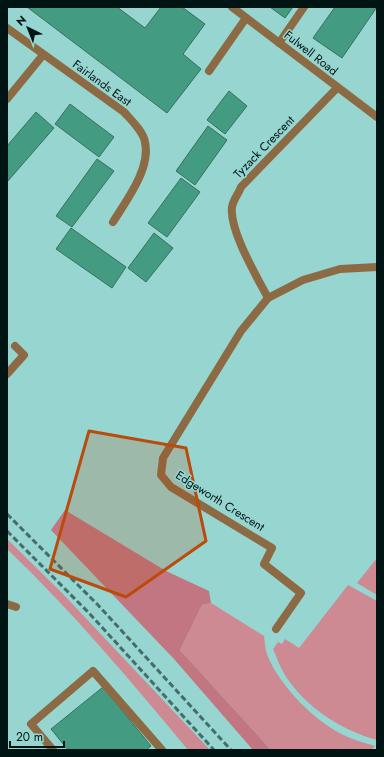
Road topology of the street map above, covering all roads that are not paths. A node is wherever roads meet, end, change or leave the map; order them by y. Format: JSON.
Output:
{"nodes":[{"id":1,"x":232,"y":7,"type":"edge"},
{"id":2,"x":304,"y":7,"type":"edge"},
{"id":3,"x":246,"y":18,"type":"junction"},
{"id":4,"x":7,"y":28,"type":"edge"},
{"id":5,"x":279,"y":43,"type":"junction"},
{"id":6,"x":43,"y":55,"type":"junction"},
{"id":7,"x":209,"y":71,"type":"dead end"},
{"id":8,"x":337,"y":88,"type":"junction"},
{"id":9,"x":7,"y":99,"type":"edge"},
{"id":10,"x":377,"y":117,"type":"edge"},
{"id":11,"x":113,"y":222,"type":"dead end"},
{"id":12,"x":377,"y":267,"type":"edge"},
{"id":13,"x":268,"y":298,"type":"junction"},
{"id":14,"x":15,"y":346,"type":"dead end"},
{"id":15,"x":7,"y":374,"type":"edge"},
{"id":16,"x":7,"y":604,"type":"edge"},
{"id":17,"x":16,"y":607,"type":"dead end"},
{"id":18,"x":276,"y":629,"type":"dead end"},
{"id":19,"x":53,"y":750,"type":"edge"},
{"id":20,"x":162,"y":750,"type":"edge"}],
"edges":[{"from":1,"to":3,"type":"street","name":"Fulwell Road"},
{"from":2,"to":5,"type":"street"},
{"from":3,"to":5,"type":"street","name":"Fulwell Road"},
{"from":3,"to":7,"type":"street"},
{"from":4,"to":6,"type":"street","name":"Fairlands East"},
{"from":5,"to":8,"type":"street","name":"Fulwell Road"},
{"from":6,"to":9,"type":"street"},
{"from":6,"to":11,"type":"street","name":"Fairlands East"},
{"from":8,"to":10,"type":"street","name":"Fulwell Road"},
{"from":8,"to":13,"type":"street","name":"Tyzack Crescent"},
{"from":12,"to":13,"type":"street"},
{"from":13,"to":18,"type":"street","name":"Edgeworth Crescent"},
{"from":14,"to":15,"type":"street"},
{"from":16,"to":17,"type":"street"},
{"from":19,"to":20,"type":"street"}]}
